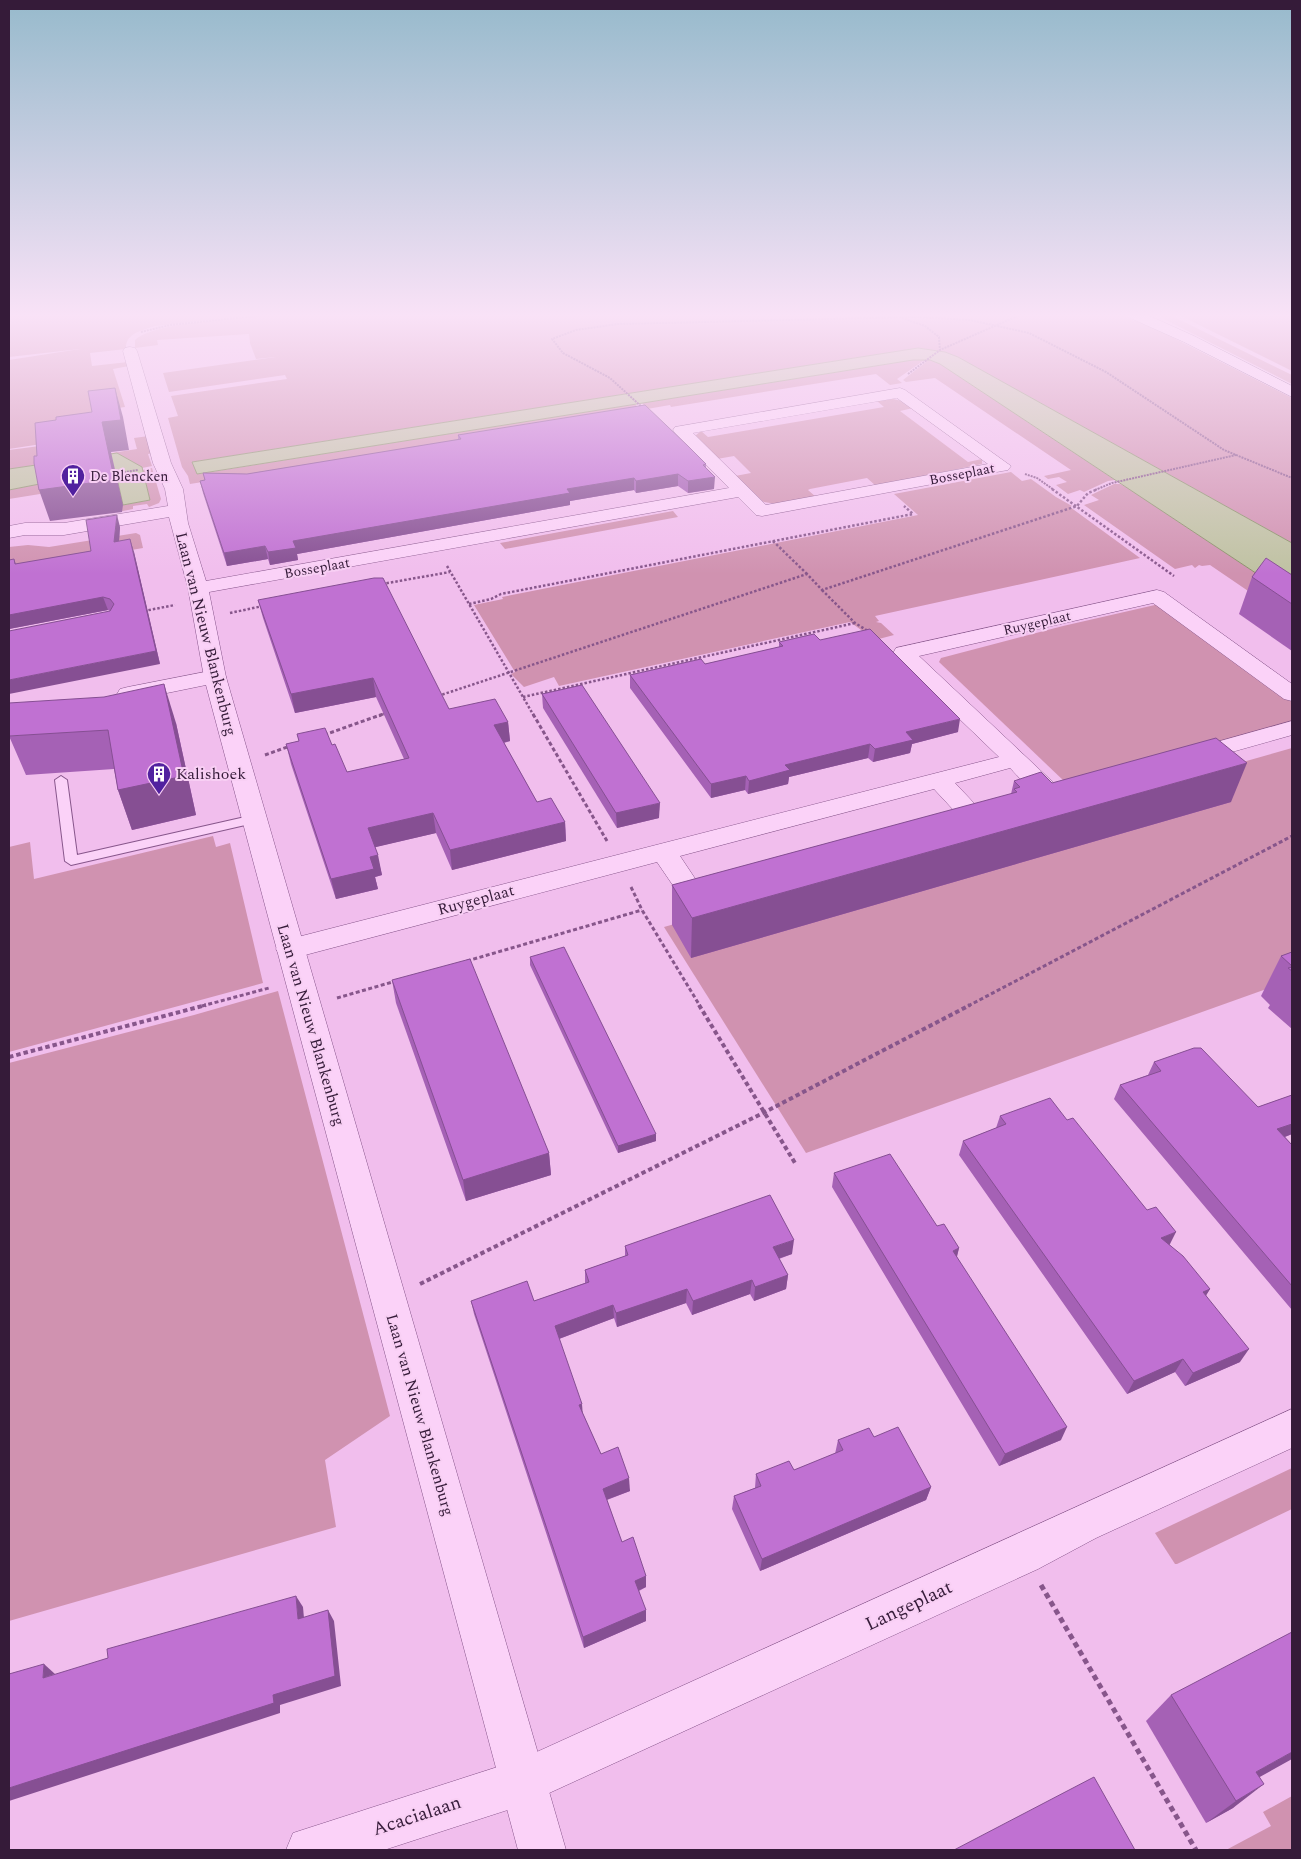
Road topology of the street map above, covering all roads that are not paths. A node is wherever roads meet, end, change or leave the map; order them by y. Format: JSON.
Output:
{"nodes":[{"id":1,"x":144,"y":401,"type":"edge"},
{"id":2,"x":854,"y":401,"type":"edge"},
{"id":3,"x":911,"y":401,"type":"edge"},
{"id":4,"x":742,"y":491,"type":"junction"},
{"id":5,"x":178,"y":510,"type":"junction"},
{"id":6,"x":9,"y":532,"type":"edge"},
{"id":7,"x":201,"y":602,"type":"junction"},
{"id":8,"x":215,"y":676,"type":"junction"},
{"id":9,"x":1292,"y":694,"type":"edge"},
{"id":10,"x":112,"y":698,"type":"edge"},
{"id":11,"x":1292,"y":728,"type":"edge"},
{"id":12,"x":1015,"y":760,"type":"junction"},
{"id":13,"x":1168,"y":763,"type":"edge"},
{"id":14,"x":938,"y":779,"type":"junction"},
{"id":15,"x":61,"y":780,"type":"dead end"},
{"id":16,"x":1082,"y":788,"type":"edge"},
{"id":17,"x":254,"y":819,"type":"junction"},
{"id":18,"x":939,"y":830,"type":"edge"},
{"id":19,"x":663,"y":851,"type":"junction"},
{"id":20,"x":732,"y":887,"type":"edge"},
{"id":21,"x":298,"y":978,"type":"junction"},
{"id":22,"x":1292,"y":1428,"type":"edge"},
{"id":23,"x":524,"y":1782,"type":"junction"},
{"id":24,"x":310,"y":1850,"type":"edge"},
{"id":25,"x":542,"y":1850,"type":"edge"}],
"edges":[{"from":1,"to":5,"type":"street","name":"Laan van Nieuw Blankenburg"},
{"from":2,"to":4,"type":"street","name":"Bosseplaat"},
{"from":3,"to":4,"type":"street","name":"Bosseplaat"},
{"from":4,"to":7,"type":"street","name":"Bosseplaat"},
{"from":5,"to":6,"type":"street"},
{"from":5,"to":7,"type":"street","name":"Laan van Nieuw Blankenburg"},
{"from":7,"to":8,"type":"street","name":"Laan van Nieuw Blankenburg"},
{"from":8,"to":10,"type":"street"},
{"from":8,"to":17,"type":"street","name":"Laan van Nieuw Blankenburg"},
{"from":9,"to":12,"type":"street","name":"Ruygeplaat"},
{"from":11,"to":13,"type":"street"},
{"from":12,"to":14,"type":"street","name":"Ruygeplaat"},
{"from":12,"to":16,"type":"street"},
{"from":14,"to":18,"type":"street"},
{"from":14,"to":19,"type":"street","name":"Ruygeplaat"},
{"from":15,"to":17,"type":"lane"},
{"from":17,"to":21,"type":"street","name":"Laan van Nieuw Blankenburg"},
{"from":19,"to":20,"type":"street"},
{"from":19,"to":21,"type":"street","name":"Ruygeplaat"},
{"from":21,"to":23,"type":"street","name":"Laan van Nieuw Blankenburg"},
{"from":22,"to":23,"type":"street","name":"Langeplaat"},
{"from":23,"to":24,"type":"street","name":"Acacialaan"},
{"from":23,"to":25,"type":"street","name":"Laan van Nieuw Blankenburg"}]}
